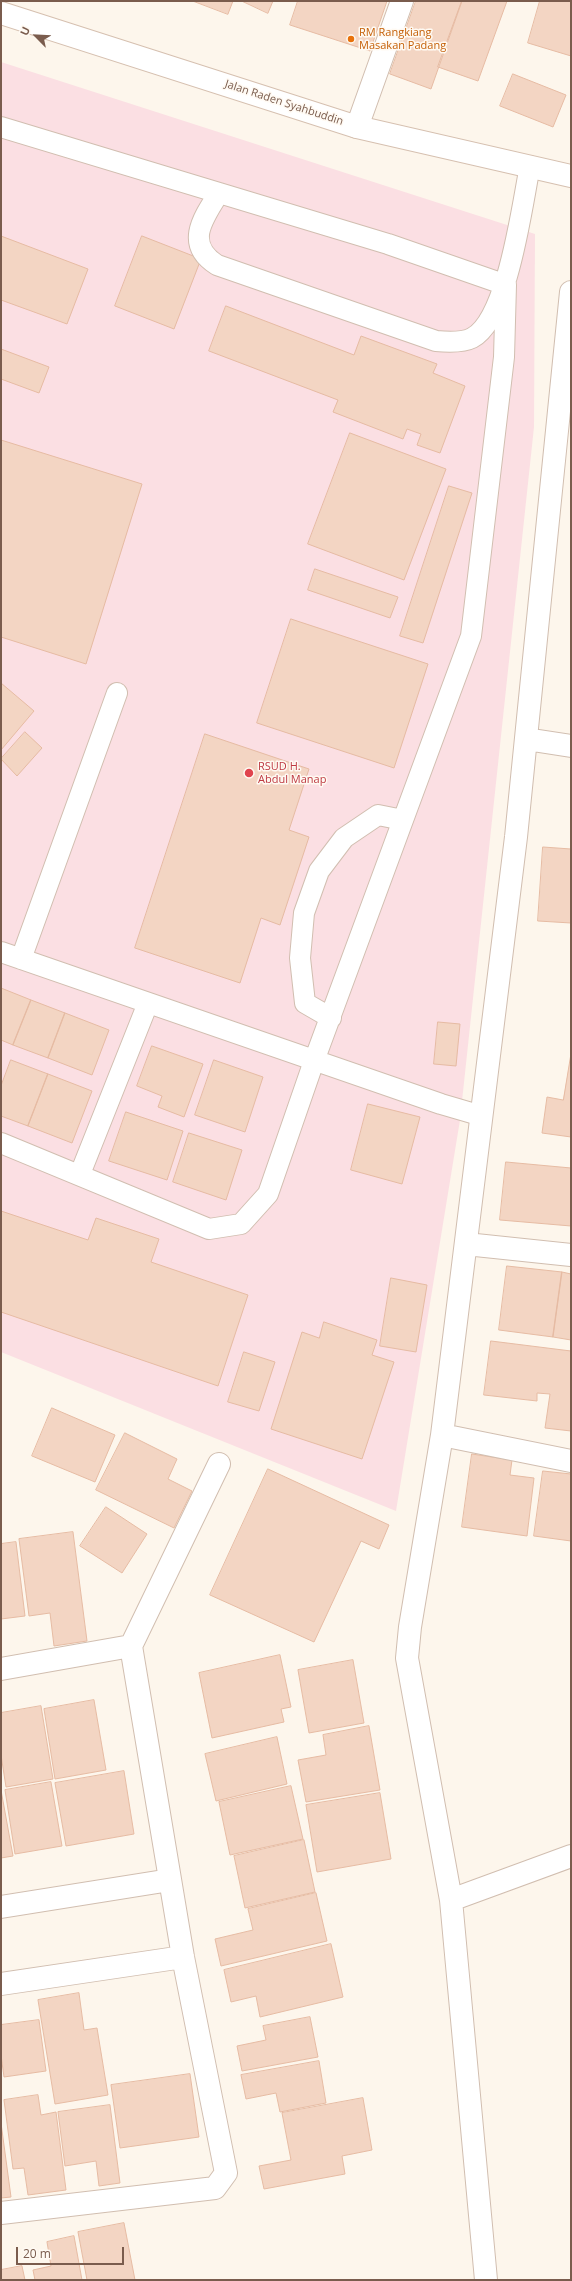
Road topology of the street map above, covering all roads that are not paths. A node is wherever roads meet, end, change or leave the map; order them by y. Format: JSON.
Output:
{"nodes":[{"id":1,"x":402,"y":1,"type":"edge"},
{"id":2,"x":1,"y":13,"type":"edge"},
{"id":3,"x":1,"y":127,"type":"edge"},
{"id":4,"x":357,"y":127,"type":"junction"},
{"id":5,"x":530,"y":166,"type":"junction"},
{"id":6,"x":571,"y":176,"type":"edge"},
{"id":7,"x":219,"y":193,"type":"junction"},
{"id":8,"x":506,"y":285,"type":"junction"},
{"id":9,"x":571,"y":292,"type":"edge"},
{"id":10,"x":117,"y":693,"type":"dead end"},
{"id":11,"x":526,"y":739,"type":"junction"},
{"id":12,"x":571,"y":746,"type":"edge"},
{"id":13,"x":403,"y":820,"type":"junction"},
{"id":14,"x":1,"y":952,"type":"edge"},
{"id":15,"x":21,"y":959,"type":"junction"},
{"id":16,"x":148,"y":1003,"type":"junction"},
{"id":17,"x":331,"y":1018,"type":"junction"},
{"id":18,"x":314,"y":1061,"type":"junction"},
{"id":19,"x":482,"y":1116,"type":"junction"},
{"id":20,"x":1,"y":1143,"type":"edge"},
{"id":21,"x":80,"y":1174,"type":"junction"},
{"id":22,"x":466,"y":1244,"type":"junction"},
{"id":23,"x":571,"y":1255,"type":"edge"},
{"id":24,"x":442,"y":1435,"type":"junction"},
{"id":25,"x":571,"y":1460,"type":"edge"},
{"id":26,"x":219,"y":1464,"type":"dead end"},
{"id":27,"x":131,"y":1646,"type":"junction"},
{"id":28,"x":1,"y":1669,"type":"edge"},
{"id":29,"x":571,"y":1856,"type":"edge"},
{"id":30,"x":170,"y":1880,"type":"junction"},
{"id":31,"x":451,"y":1900,"type":"junction"},
{"id":32,"x":1,"y":1907,"type":"edge"},
{"id":33,"x":183,"y":1957,"type":"junction"},
{"id":34,"x":1,"y":1984,"type":"edge"},
{"id":35,"x":1,"y":2213,"type":"edge"},
{"id":36,"x":486,"y":2280,"type":"edge"}],
"edges":[{"from":1,"to":4,"type":"street"},
{"from":2,"to":4,"type":"street","name":"Jalan Raden Syahbuddin"},
{"from":3,"to":7,"type":"lane"},
{"from":4,"to":5,"type":"street","name":"Jalan Raden Syahbuddin"},
{"from":5,"to":6,"type":"street","name":"Jalan Raden Syahbuddin"},
{"from":5,"to":8,"type":"lane"},
{"from":7,"to":8,"type":"lane"},
{"from":7,"to":8,"type":"lane"},
{"from":8,"to":13,"type":"lane"},
{"from":9,"to":11,"type":"street"},
{"from":10,"to":15,"type":"lane"},
{"from":11,"to":12,"type":"street"},
{"from":11,"to":19,"type":"street"},
{"from":13,"to":17,"type":"lane"},
{"from":13,"to":17,"type":"lane"},
{"from":14,"to":15,"type":"lane"},
{"from":15,"to":16,"type":"lane"},
{"from":16,"to":18,"type":"lane"},
{"from":16,"to":21,"type":"lane"},
{"from":17,"to":18,"type":"lane"},
{"from":18,"to":19,"type":"lane"},
{"from":18,"to":21,"type":"lane"},
{"from":19,"to":22,"type":"street"},
{"from":20,"to":21,"type":"lane"},
{"from":22,"to":23,"type":"street"},
{"from":22,"to":24,"type":"street"},
{"from":24,"to":25,"type":"street"},
{"from":24,"to":31,"type":"street"},
{"from":26,"to":27,"type":"street"},
{"from":27,"to":28,"type":"street"},
{"from":27,"to":30,"type":"street"},
{"from":29,"to":31,"type":"street"},
{"from":30,"to":32,"type":"street"},
{"from":30,"to":33,"type":"street"},
{"from":31,"to":36,"type":"street"},
{"from":33,"to":34,"type":"street"},
{"from":33,"to":35,"type":"street"}]}
